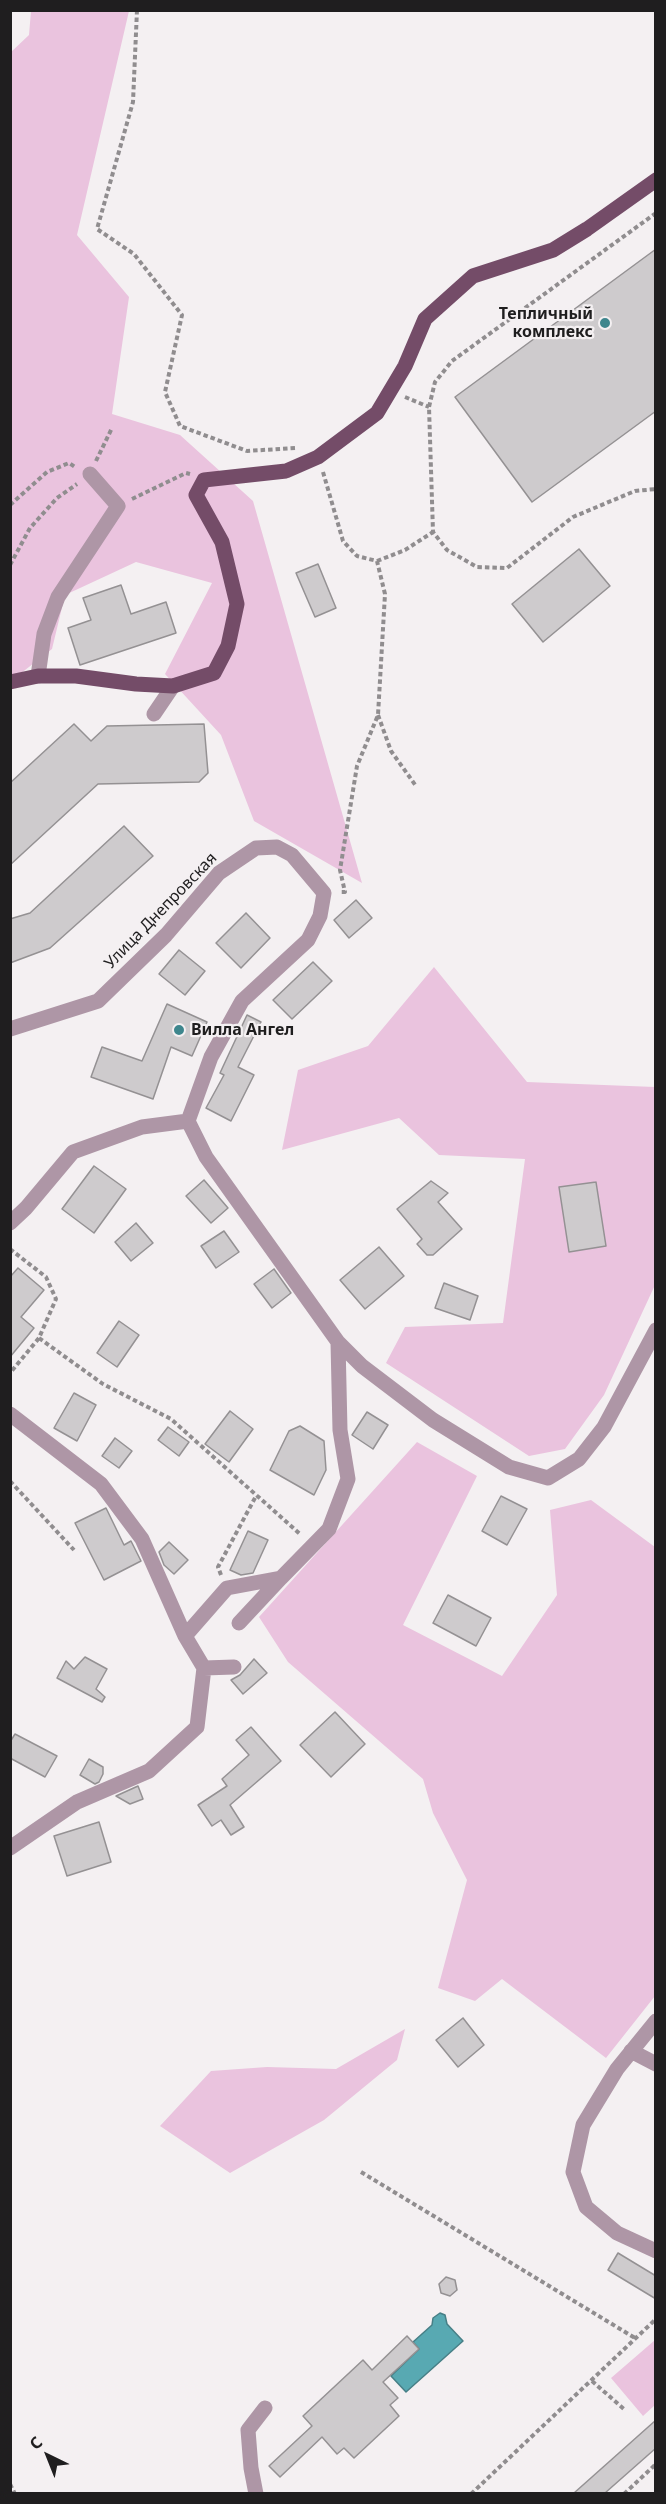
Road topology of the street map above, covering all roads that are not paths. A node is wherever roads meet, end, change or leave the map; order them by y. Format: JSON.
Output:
{"nodes":[{"id":1,"x":656,"y":180,"type":"edge"},
{"id":2,"x":90,"y":474,"type":"road end"},
{"id":3,"x":38,"y":676,"type":"junction"},
{"id":4,"x":10,"y":682,"type":"edge"},
{"id":5,"x":173,"y":686,"type":"junction"},
{"id":6,"x":154,"y":714,"type":"dead end"},
{"id":7,"x":10,"y":1029,"type":"edge"},
{"id":8,"x":188,"y":1121,"type":"junction"},
{"id":9,"x":10,"y":1223,"type":"edge"},
{"id":10,"x":656,"y":1330,"type":"edge"},
{"id":11,"x":339,"y":1342,"type":"junction"},
{"id":12,"x":10,"y":1414,"type":"edge"},
{"id":13,"x":281,"y":1578,"type":"junction"},
{"id":14,"x":239,"y":1623,"type":"dead end"},
{"id":15,"x":185,"y":1636,"type":"junction"},
{"id":16,"x":234,"y":1667,"type":"dead end"},
{"id":17,"x":204,"y":1668,"type":"junction"},
{"id":18,"x":10,"y":1848,"type":"edge"},
{"id":19,"x":656,"y":2021,"type":"edge"},
{"id":20,"x":631,"y":2051,"type":"junction"},
{"id":21,"x":656,"y":2064,"type":"edge"},
{"id":22,"x":656,"y":2251,"type":"edge"},
{"id":23,"x":265,"y":2408,"type":"dead end"},
{"id":24,"x":256,"y":2493,"type":"edge"}],
"edges":[{"from":1,"to":5,"type":"main road"},
{"from":2,"to":3,"type":"street"},
{"from":3,"to":4,"type":"main road"},
{"from":3,"to":5,"type":"main road"},
{"from":5,"to":6,"type":"street"},
{"from":7,"to":8,"type":"street","name":"Улица Днепровская"},
{"from":8,"to":9,"type":"street"},
{"from":8,"to":11,"type":"street"},
{"from":10,"to":11,"type":"street"},
{"from":11,"to":13,"type":"street"},
{"from":12,"to":15,"type":"street"},
{"from":13,"to":14,"type":"street"},
{"from":13,"to":15,"type":"street"},
{"from":15,"to":17,"type":"street"},
{"from":16,"to":17,"type":"street"},
{"from":17,"to":18,"type":"street"},
{"from":19,"to":20,"type":"street"},
{"from":20,"to":21,"type":"street"},
{"from":20,"to":22,"type":"street"},
{"from":23,"to":24,"type":"street"}]}
